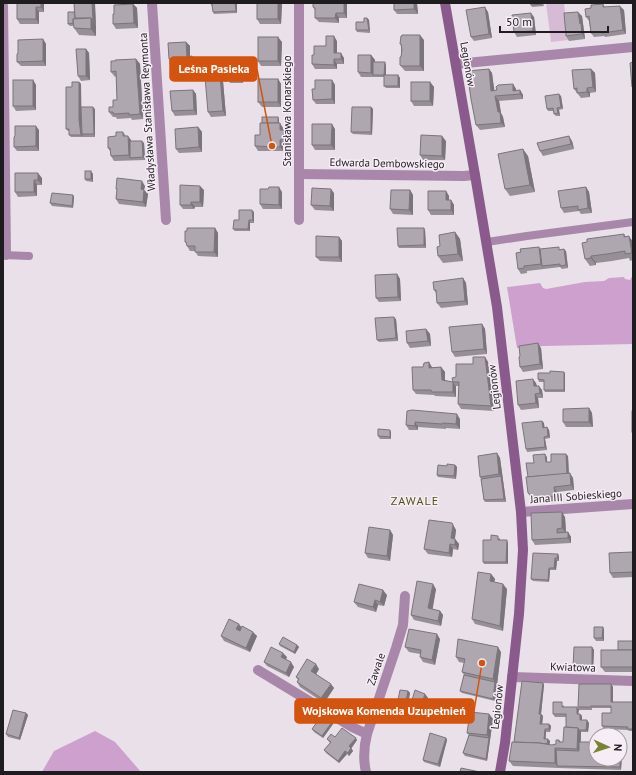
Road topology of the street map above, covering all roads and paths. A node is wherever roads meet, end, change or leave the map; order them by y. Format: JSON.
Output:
{"nodes":[{"id":1,"x":152,"y":3,"type":"edge"},
{"id":2,"x":299,"y":3,"type":"edge"},
{"id":3,"x":445,"y":3,"type":"edge"},
{"id":4,"x":3,"y":6,"type":"edge"},
{"id":5,"x":633,"y":48,"type":"edge"},
{"id":6,"x":456,"y":64,"type":"junction"},
{"id":7,"x":299,"y":174,"type":"junction"},
{"id":8,"x":476,"y":175,"type":"junction"},
{"id":9,"x":166,"y":220,"type":"dead end"},
{"id":10,"x":299,"y":220,"type":"dead end"},
{"id":11,"x":633,"y":222,"type":"edge"},
{"id":12,"x":487,"y":242,"type":"junction"},
{"id":13,"x":5,"y":256,"type":"edge"},
{"id":14,"x":29,"y":256,"type":"dead end"},
{"id":15,"x":633,"y":504,"type":"edge"},
{"id":16,"x":521,"y":512,"type":"junction"},
{"id":17,"x":405,"y":596,"type":"dead end"},
{"id":18,"x":258,"y":670,"type":"dead end"},
{"id":19,"x":512,"y":677,"type":"junction"},
{"id":20,"x":633,"y":681,"type":"edge"},
{"id":21,"x":367,"y":734,"type":"junction"},
{"id":22,"x":366,"y":772,"type":"edge"},
{"id":23,"x":500,"y":772,"type":"edge"}],
"edges":[{"from":1,"to":9,"type":"street","name":"Władysława Stanisława Reymonta"},
{"from":2,"to":7,"type":"street","name":"Stanisława Konarskiego"},
{"from":3,"to":6,"type":"street","name":"Legionów"},
{"from":4,"to":13,"type":"street"},
{"from":5,"to":6,"type":"street"},
{"from":6,"to":8,"type":"street","name":"Legionów"},
{"from":7,"to":8,"type":"street","name":"Edwarda Dembowskiego"},
{"from":7,"to":10,"type":"street","name":"Stanisława Konarskiego"},
{"from":8,"to":12,"type":"street","name":"Legionów"},
{"from":11,"to":12,"type":"lane"},
{"from":12,"to":16,"type":"street","name":"Legionów"},
{"from":13,"to":14,"type":"lane"},
{"from":15,"to":16,"type":"street","name":"Jana III Sobieskiego"},
{"from":16,"to":19,"type":"street","name":"Legionów"},
{"from":17,"to":21,"type":"street","name":"Zawale"},
{"from":18,"to":21,"type":"street"},
{"from":19,"to":20,"type":"street","name":"Kwiatowa"},
{"from":19,"to":23,"type":"street","name":"Legionów"},
{"from":21,"to":22,"type":"street","name":"Zawale"}]}
